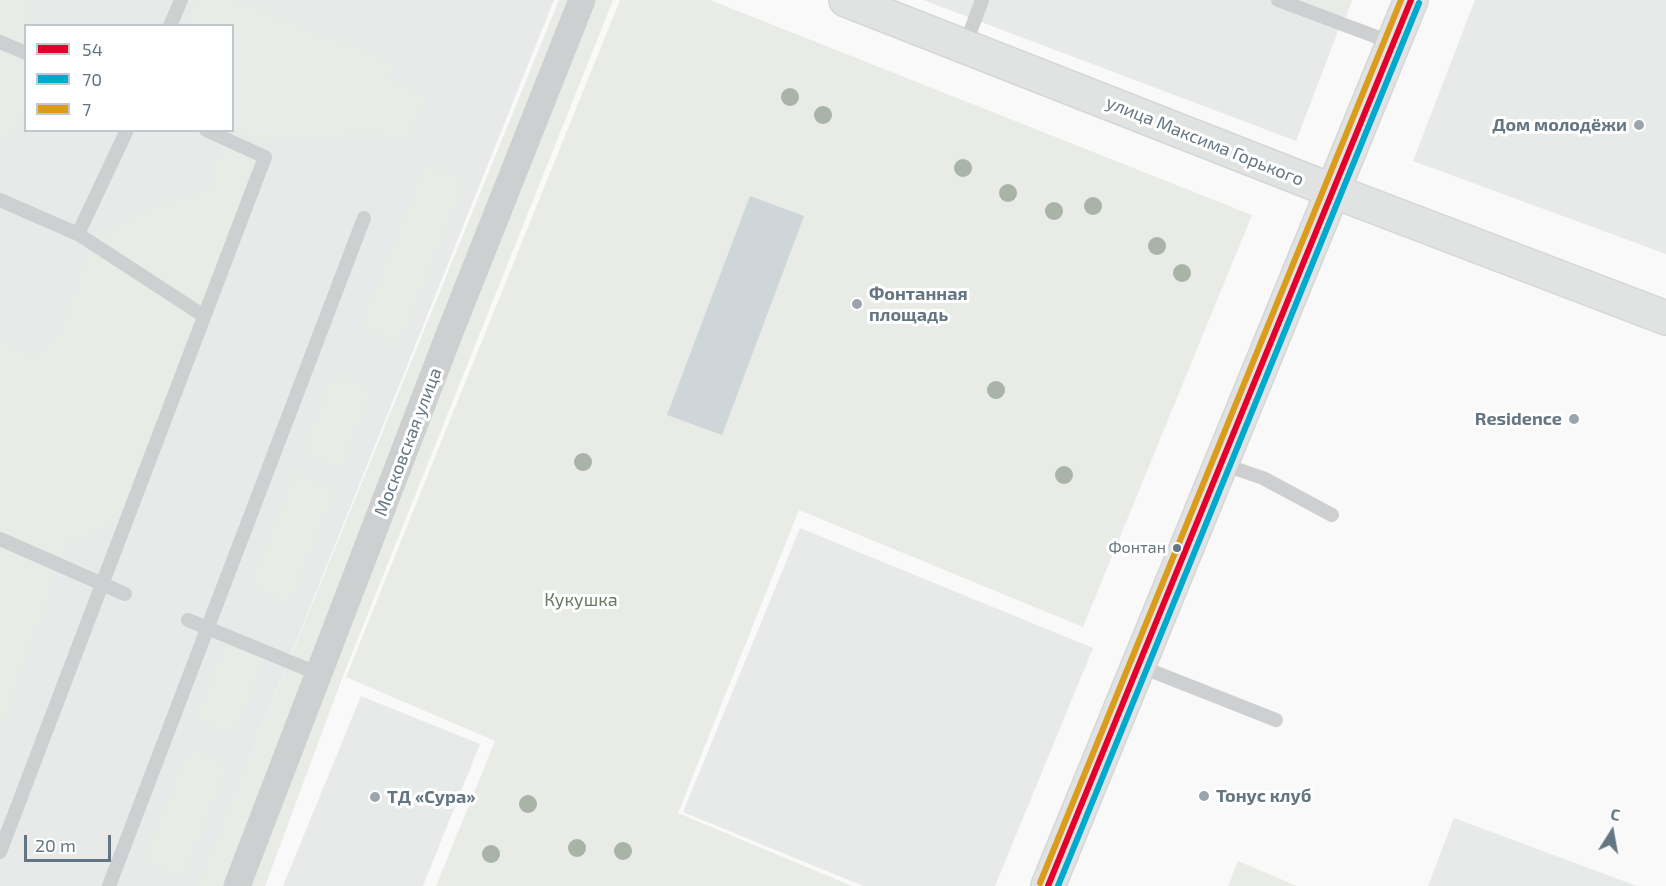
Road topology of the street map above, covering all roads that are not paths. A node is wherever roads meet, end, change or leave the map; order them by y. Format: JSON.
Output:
{"nodes":[{"id":1,"x":181,"y":0,"type":"edge"},
{"id":2,"x":582,"y":0,"type":"edge"},
{"id":3,"x":846,"y":0,"type":"edge"},
{"id":4,"x":982,"y":0,"type":"edge"},
{"id":5,"x":1278,"y":0,"type":"edge"},
{"id":6,"x":1411,"y":0,"type":"edge"},
{"id":7,"x":172,"y":24,"type":"edge"},
{"id":8,"x":0,"y":42,"type":"edge"},
{"id":9,"x":1394,"y":43,"type":"junction"},
{"id":10,"x":965,"y":46,"type":"junction"},
{"id":11,"x":24,"y":52,"type":"edge"},
{"id":12,"x":126,"y":132,"type":"edge"},
{"id":13,"x":210,"y":132,"type":"edge"},
{"id":14,"x":1332,"y":191,"type":"junction"},
{"id":15,"x":0,"y":200,"type":"edge"},
{"id":16,"x":364,"y":218,"type":"dead end"},
{"id":17,"x":78,"y":234,"type":"junction"},
{"id":18,"x":204,"y":316,"type":"junction"},
{"id":19,"x":1666,"y":318,"type":"edge"},
{"id":20,"x":1222,"y":464,"type":"junction"},
{"id":21,"x":1332,"y":514,"type":"dead end"},
{"id":22,"x":0,"y":539,"type":"edge"},
{"id":23,"x":101,"y":585,"type":"junction"},
{"id":24,"x":124,"y":594,"type":"dead end"},
{"id":25,"x":188,"y":620,"type":"dead end"},
{"id":26,"x":208,"y":627,"type":"junction"},
{"id":27,"x":1139,"y":666,"type":"junction"},
{"id":28,"x":319,"y":674,"type":"junction"},
{"id":29,"x":1276,"y":720,"type":"dead end"},
{"id":30,"x":0,"y":852,"type":"edge"},
{"id":31,"x":109,"y":886,"type":"edge"},
{"id":32,"x":237,"y":886,"type":"edge"},
{"id":33,"x":1048,"y":886,"type":"edge"}],
"edges":[{"from":1,"to":7,"type":"lane"},
{"from":2,"to":28,"type":"street","name":"Московская улица"},
{"from":3,"to":10,"type":"main road","name":"улица Максима Горького"},
{"from":4,"to":10,"type":"lane"},
{"from":5,"to":9,"type":"lane"},
{"from":6,"to":9,"type":"main road"},
{"from":8,"to":11,"type":"lane"},
{"from":9,"to":14,"type":"main road"},
{"from":10,"to":14,"type":"main road","name":"улица Максима Горького"},
{"from":12,"to":17,"type":"lane"},
{"from":13,"to":18,"type":"lane"},
{"from":14,"to":19,"type":"main road","name":"улица Максима Горького"},
{"from":14,"to":20,"type":"main road"},
{"from":15,"to":17,"type":"lane"},
{"from":16,"to":26,"type":"lane"},
{"from":17,"to":18,"type":"lane"},
{"from":18,"to":23,"type":"lane"},
{"from":20,"to":21,"type":"lane"},
{"from":20,"to":27,"type":"main road"},
{"from":22,"to":23,"type":"lane"},
{"from":23,"to":24,"type":"lane"},
{"from":23,"to":30,"type":"lane"},
{"from":25,"to":26,"type":"lane"},
{"from":26,"to":28,"type":"lane"},
{"from":26,"to":31,"type":"lane"},
{"from":27,"to":29,"type":"lane"},
{"from":27,"to":33,"type":"main road"},
{"from":28,"to":32,"type":"street","name":"Московская улица"}]}
